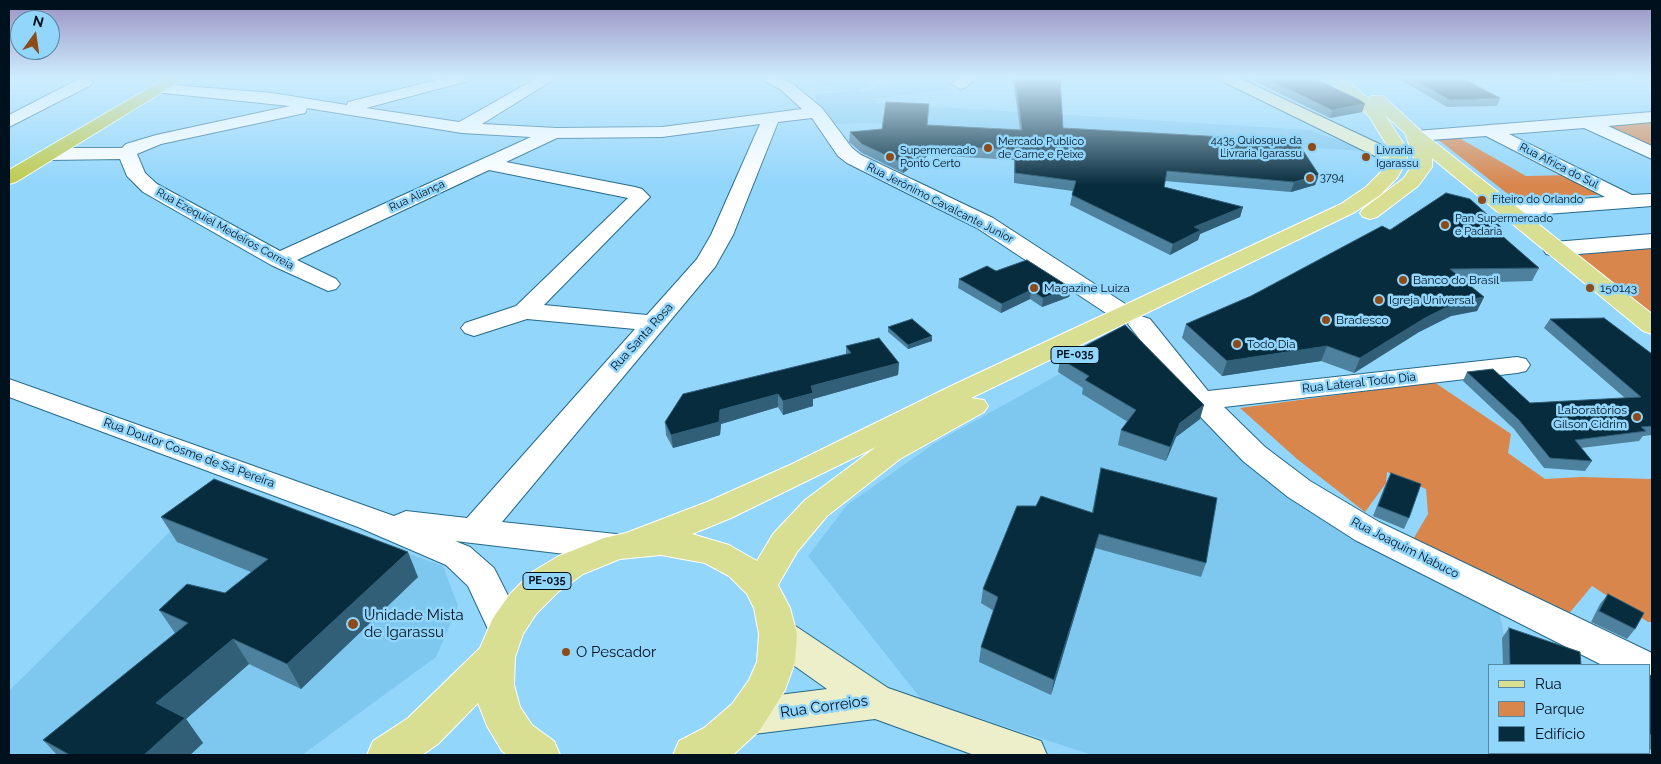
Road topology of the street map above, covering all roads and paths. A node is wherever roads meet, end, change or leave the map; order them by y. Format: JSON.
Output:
{"nodes":[{"id":1,"x":24,"y":114,"type":"edge"},
{"id":2,"x":118,"y":114,"type":"edge"},
{"id":3,"x":277,"y":114,"type":"edge"},
{"id":4,"x":378,"y":114,"type":"edge"},
{"id":5,"x":487,"y":114,"type":"edge"},
{"id":6,"x":805,"y":114,"type":"edge"},
{"id":7,"x":817,"y":114,"type":"edge"},
{"id":8,"x":1298,"y":114,"type":"edge"},
{"id":9,"x":1375,"y":114,"type":"edge"},
{"id":10,"x":1395,"y":114,"type":"edge"},
{"id":11,"x":1652,"y":118,"type":"edge"},
{"id":12,"x":771,"y":119,"type":"junction"},
{"id":13,"x":9,"y":122,"type":"edge"},
{"id":14,"x":1585,"y":122,"type":"junction"},
{"id":15,"x":462,"y":128,"type":"junction"},
{"id":16,"x":1488,"y":130,"type":"junction"},
{"id":17,"x":556,"y":133,"type":"junction"},
{"id":18,"x":1416,"y":136,"type":"junction"},
{"id":19,"x":126,"y":153,"type":"junction"},
{"id":20,"x":1652,"y":153,"type":"edge"},
{"id":21,"x":50,"y":154,"type":"junction"},
{"id":22,"x":1410,"y":163,"type":"junction"},
{"id":23,"x":486,"y":164,"type":"junction"},
{"id":24,"x":9,"y":178,"type":"edge"},
{"id":25,"x":1475,"y":185,"type":"junction"},
{"id":26,"x":1652,"y":200,"type":"edge"},
{"id":27,"x":1629,"y":202,"type":"junction"},
{"id":28,"x":1507,"y":211,"type":"junction"},
{"id":29,"x":1652,"y":241,"type":"edge"},
{"id":30,"x":1554,"y":249,"type":"junction"},
{"id":31,"x":279,"y":260,"type":"junction"},
{"id":32,"x":328,"y":284,"type":"dead end"},
{"id":33,"x":525,"y":311,"type":"junction"},
{"id":34,"x":1132,"y":319,"type":"junction"},
{"id":35,"x":652,"y":324,"type":"junction"},
{"id":36,"x":1652,"y":326,"type":"edge"},
{"id":37,"x":474,"y":328,"type":"dead end"},
{"id":38,"x":1517,"y":365,"type":"dead end"},
{"id":39,"x":9,"y":387,"type":"edge"},
{"id":40,"x":1201,"y":401,"type":"junction"},
{"id":41,"x":370,"y":519,"type":"junction"},
{"id":42,"x":474,"y":532,"type":"junction"},
{"id":43,"x":623,"y":546,"type":"junction"},
{"id":44,"x":760,"y":586,"type":"junction"},
{"id":45,"x":778,"y":634,"type":"junction"},
{"id":46,"x":501,"y":643,"type":"junction"},
{"id":47,"x":1636,"y":664,"type":"edge"},
{"id":48,"x":875,"y":701,"type":"junction"},
{"id":49,"x":746,"y":717,"type":"junction"},
{"id":50,"x":388,"y":755,"type":"edge"},
{"id":51,"x":539,"y":755,"type":"edge"},
{"id":52,"x":694,"y":755,"type":"edge"},
{"id":53,"x":1026,"y":755,"type":"edge"}],
"edges":[{"from":1,"to":13,"type":"street"},
{"from":2,"to":21,"type":"highway"},
{"from":3,"to":19,"type":"street"},
{"from":4,"to":15,"type":"street"},
{"from":5,"to":15,"type":"street"},
{"from":6,"to":12,"type":"street"},
{"from":7,"to":34,"type":"street","name":"Rua Jerônimo Cavalcante Junior"},
{"from":8,"to":22,"type":"main road"},
{"from":9,"to":22,"type":"main road"},
{"from":10,"to":18,"type":"main road"},
{"from":11,"to":14,"type":"street"},
{"from":12,"to":17,"type":"street"},
{"from":12,"to":35,"type":"street","name":"Rua Santa Rosa"},
{"from":14,"to":16,"type":"street"},
{"from":14,"to":20,"type":"street"},
{"from":15,"to":17,"type":"street"},
{"from":16,"to":18,"type":"street"},
{"from":16,"to":27,"type":"street","name":"Rua Africa do Sul"},
{"from":17,"to":23,"type":"street","name":"Rua Aliança"},
{"from":18,"to":22,"type":"main road"},
{"from":18,"to":25,"type":"main road"},
{"from":19,"to":21,"type":"street"},
{"from":19,"to":31,"type":"street","name":"Rua Ezequiel Medeiros Correia"},
{"from":21,"to":24,"type":"highway"},
{"from":22,"to":25,"type":"main road"},
{"from":22,"to":34,"type":"main road","number":"PE-035"},
{"from":23,"to":31,"type":"street","name":"Rua Aliança"},
{"from":23,"to":33,"type":"street"},
{"from":25,"to":28,"type":"main road"},
{"from":26,"to":27,"type":"street"},
{"from":27,"to":28,"type":"street"},
{"from":28,"to":30,"type":"main road"},
{"from":29,"to":30,"type":"street"},
{"from":30,"to":36,"type":"main road"},
{"from":31,"to":32,"type":"street","name":"Rua Ezequiel Medeiros Correia"},
{"from":33,"to":35,"type":"street"},
{"from":33,"to":37,"type":"street"},
{"from":34,"to":40,"type":"street","name":"Rua Joaquim Nabuco"},
{"from":34,"to":43,"type":"main road","number":"PE-035"},
{"from":34,"to":44,"type":"main road","number":"PE-035"},
{"from":35,"to":42,"type":"street","name":"Rua Santa Rosa"},
{"from":38,"to":40,"type":"street","name":"Rua Lateral Todo Dia"},
{"from":39,"to":41,"type":"street","name":"Rua Doutor Cosme de Sá Pereira"},
{"from":40,"to":47,"type":"street","name":"Rua Joaquim Nabuco"},
{"from":41,"to":42,"type":"street"},
{"from":41,"to":46,"type":"street"},
{"from":42,"to":43,"type":"street"},
{"from":43,"to":44,"type":"main road","number":"PE-035"},
{"from":43,"to":46,"type":"main road","number":"PE-035"},
{"from":44,"to":45,"type":"main road","number":"PE-035"},
{"from":45,"to":48,"type":"main road","name":"Rua Correios"},
{"from":45,"to":49,"type":"main road","number":"PE-035"},
{"from":46,"to":50,"type":"main road","number":"PE-035"},
{"from":46,"to":51,"type":"main road"},
{"from":48,"to":49,"type":"main road","name":"Rua Correios"},
{"from":48,"to":53,"type":"main road"},
{"from":49,"to":52,"type":"main road","number":"PE-035"}]}
